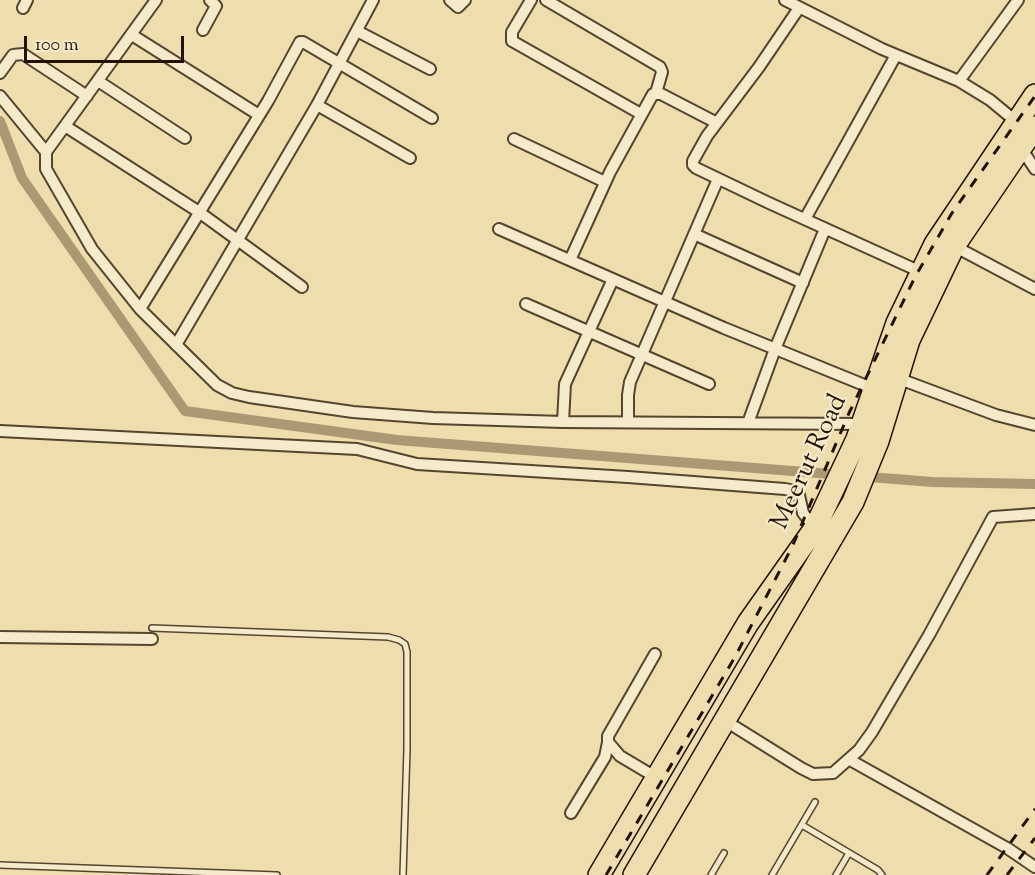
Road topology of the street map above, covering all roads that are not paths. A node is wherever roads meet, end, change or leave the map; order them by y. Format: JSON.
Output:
{"nodes":[{"id":1,"x":156,"y":0,"type":"edge"},
{"id":2,"x":210,"y":0,"type":"edge"},
{"id":3,"x":373,"y":0,"type":"edge"},
{"id":4,"x":450,"y":0,"type":"edge"},
{"id":5,"x":465,"y":0,"type":"edge"},
{"id":6,"x":531,"y":0,"type":"edge"},
{"id":7,"x":546,"y":0,"type":"edge"},
{"id":8,"x":785,"y":0,"type":"edge"},
{"id":9,"x":1018,"y":0,"type":"edge"},
{"id":10,"x":799,"y":8,"type":"junction"},
{"id":11,"x":203,"y":30,"type":"dead end"},
{"id":12,"x":357,"y":31,"type":"junction"},
{"id":13,"x":132,"y":35,"type":"junction"},
{"id":14,"x":896,"y":55,"type":"junction"},
{"id":15,"x":340,"y":64,"type":"junction"},
{"id":16,"x":430,"y":69,"type":"dead end"},
{"id":17,"x":0,"y":73,"type":"edge"},
{"id":18,"x":98,"y":81,"type":"junction"},
{"id":19,"x":959,"y":81,"type":"junction"},
{"id":20,"x":656,"y":93,"type":"junction"},
{"id":21,"x":1035,"y":95,"type":"edge"},
{"id":22,"x":0,"y":96,"type":"edge"},
{"id":23,"x":87,"y":96,"type":"junction"},
{"id":24,"x":317,"y":105,"type":"junction"},
{"id":25,"x":641,"y":114,"type":"junction"},
{"id":26,"x":259,"y":115,"type":"junction"},
{"id":27,"x":432,"y":118,"type":"dead end"},
{"id":28,"x":717,"y":123,"type":"junction"},
{"id":29,"x":64,"y":126,"type":"junction"},
{"id":30,"x":1025,"y":133,"type":"edge"},
{"id":31,"x":185,"y":138,"type":"dead end"},
{"id":32,"x":514,"y":139,"type":"dead end"},
{"id":33,"x":46,"y":152,"type":"junction"},
{"id":34,"x":410,"y":158,"type":"dead end"},
{"id":35,"x":1035,"y":169,"type":"edge"},
{"id":36,"x":718,"y":179,"type":"junction"},
{"id":37,"x":605,"y":182,"type":"junction"},
{"id":38,"x":199,"y":212,"type":"junction"},
{"id":39,"x":805,"y":219,"type":"junction"},
{"id":40,"x":499,"y":229,"type":"dead end"},
{"id":41,"x":825,"y":229,"type":"junction"},
{"id":42,"x":694,"y":234,"type":"junction"},
{"id":43,"x":239,"y":239,"type":"junction"},
{"id":44,"x":954,"y":246,"type":"junction"},
{"id":45,"x":570,"y":260,"type":"junction"},
{"id":46,"x":921,"y":272,"type":"junction"},
{"id":47,"x":613,"y":279,"type":"junction"},
{"id":48,"x":803,"y":283,"type":"junction"},
{"id":49,"x":302,"y":287,"type":"dead end"},
{"id":50,"x":1035,"y":289,"type":"edge"},
{"id":51,"x":665,"y":302,"type":"junction"},
{"id":52,"x":526,"y":304,"type":"dead end"},
{"id":53,"x":140,"y":309,"type":"junction"},
{"id":54,"x":589,"y":332,"type":"junction"},
{"id":55,"x":176,"y":345,"type":"junction"},
{"id":56,"x":776,"y":349,"type":"junction"},
{"id":57,"x":642,"y":356,"type":"junction"},
{"id":58,"x":897,"y":378,"type":"junction"},
{"id":59,"x":709,"y":384,"type":"dead end"},
{"id":60,"x":874,"y":389,"type":"junction"},
{"id":61,"x":563,"y":422,"type":"junction"},
{"id":62,"x":628,"y":422,"type":"junction"},
{"id":63,"x":748,"y":423,"type":"junction"},
{"id":64,"x":1035,"y":425,"type":"edge"},
{"id":65,"x":0,"y":431,"type":"edge"},
{"id":66,"x":859,"y":431,"type":"junction"},
{"id":67,"x":1035,"y":514,"type":"edge"},
{"id":68,"x":815,"y":528,"type":"junction"},
{"id":69,"x":152,"y":633,"type":"joint"},
{"id":70,"x":0,"y":637,"type":"edge"},
{"id":71,"x":655,"y":654,"type":"dead end"},
{"id":72,"x":724,"y":720,"type":"junction"},
{"id":73,"x":608,"y":742,"type":"junction"},
{"id":74,"x":850,"y":760,"type":"junction"},
{"id":75,"x":657,"y":778,"type":"junction"},
{"id":76,"x":815,"y":802,"type":"dead end"},
{"id":77,"x":571,"y":813,"type":"dead end"},
{"id":78,"x":802,"y":825,"type":"junction"},
{"id":79,"x":724,"y":853,"type":"dead end"},
{"id":80,"x":849,"y":854,"type":"junction"},
{"id":81,"x":0,"y":865,"type":"edge"},
{"id":82,"x":1035,"y":867,"type":"edge"},
{"id":83,"x":277,"y":875,"type":"edge"},
{"id":84,"x":403,"y":875,"type":"edge"},
{"id":85,"x":599,"y":875,"type":"edge"},
{"id":86,"x":634,"y":875,"type":"edge"},
{"id":87,"x":711,"y":875,"type":"edge"},
{"id":88,"x":772,"y":875,"type":"edge"},
{"id":89,"x":836,"y":875,"type":"edge"},
{"id":90,"x":882,"y":875,"type":"edge"}],
"edges":[{"from":1,"to":13,"type":"street"},
{"from":2,"to":11,"type":"street"},
{"from":3,"to":12,"type":"street"},
{"from":4,"to":5,"type":"street"},
{"from":6,"to":25,"type":"street"},
{"from":7,"to":20,"type":"street"},
{"from":8,"to":10,"type":"street"},
{"from":9,"to":19,"type":"street"},
{"from":10,"to":14,"type":"street"},
{"from":10,"to":28,"type":"street"},
{"from":12,"to":15,"type":"street"},
{"from":12,"to":16,"type":"street"},
{"from":13,"to":18,"type":"street"},
{"from":13,"to":26,"type":"street"},
{"from":14,"to":19,"type":"street"},
{"from":14,"to":39,"type":"street"},
{"from":15,"to":24,"type":"street"},
{"from":15,"to":26,"type":"street"},
{"from":15,"to":27,"type":"street"},
{"from":17,"to":23,"type":"street"},
{"from":18,"to":23,"type":"street"},
{"from":18,"to":31,"type":"street"},
{"from":19,"to":30,"type":"street"},
{"from":20,"to":25,"type":"street"},
{"from":20,"to":28,"type":"street"},
{"from":21,"to":30,"type":"highway","name":"Meerut Road"},
{"from":22,"to":33,"type":"street"},
{"from":23,"to":29,"type":"street"},
{"from":24,"to":34,"type":"street"},
{"from":24,"to":43,"type":"street"},
{"from":25,"to":37,"type":"street"},
{"from":26,"to":38,"type":"street"},
{"from":28,"to":36,"type":"street"},
{"from":29,"to":33,"type":"street"},
{"from":29,"to":38,"type":"street"},
{"from":30,"to":35,"type":"street"},
{"from":30,"to":44,"type":"highway","name":"Meerut Road"},
{"from":30,"to":46,"type":"highway","name":"Meerut Road"},
{"from":32,"to":37,"type":"street"},
{"from":33,"to":53,"type":"street"},
{"from":36,"to":39,"type":"street"},
{"from":36,"to":42,"type":"street"},
{"from":37,"to":45,"type":"street"},
{"from":38,"to":43,"type":"street"},
{"from":38,"to":53,"type":"street"},
{"from":39,"to":41,"type":"street"},
{"from":40,"to":45,"type":"street"},
{"from":41,"to":46,"type":"street"},
{"from":41,"to":48,"type":"street"},
{"from":42,"to":48,"type":"street"},
{"from":42,"to":51,"type":"street"},
{"from":43,"to":49,"type":"street"},
{"from":43,"to":55,"type":"street"},
{"from":44,"to":50,"type":"street"},
{"from":44,"to":58,"type":"highway","name":"Meerut Road"},
{"from":45,"to":47,"type":"street"},
{"from":46,"to":60,"type":"highway","name":"Meerut Road"},
{"from":47,"to":51,"type":"street"},
{"from":47,"to":54,"type":"street"},
{"from":48,"to":56,"type":"street"},
{"from":51,"to":56,"type":"street"},
{"from":51,"to":57,"type":"street"},
{"from":52,"to":54,"type":"street"},
{"from":53,"to":55,"type":"street"},
{"from":54,"to":57,"type":"street"},
{"from":54,"to":61,"type":"street"},
{"from":55,"to":61,"type":"street"},
{"from":56,"to":60,"type":"street"},
{"from":56,"to":63,"type":"street"},
{"from":57,"to":59,"type":"street"},
{"from":57,"to":62,"type":"street"},
{"from":58,"to":64,"type":"street"},
{"from":58,"to":72,"type":"highway","name":"Meerut Road"},
{"from":60,"to":66,"type":"highway","name":"Meerut Road"},
{"from":61,"to":62,"type":"street"},
{"from":62,"to":63,"type":"street"},
{"from":63,"to":66,"type":"street"},
{"from":65,"to":68,"type":"street"},
{"from":66,"to":68,"type":"highway","name":"Meerut Road"},
{"from":67,"to":74,"type":"street"},
{"from":68,"to":75,"type":"highway","name":"Meerut Road"},
{"from":69,"to":70,"type":"street"},
{"from":69,"to":84,"type":"lane"},
{"from":71,"to":73,"type":"street"},
{"from":72,"to":74,"type":"street"},
{"from":72,"to":86,"type":"highway","name":"Meerut Road"},
{"from":73,"to":75,"type":"street"},
{"from":73,"to":77,"type":"street"},
{"from":74,"to":82,"type":"street"},
{"from":75,"to":85,"type":"highway","name":"Meerut Road"},
{"from":76,"to":78,"type":"lane"},
{"from":78,"to":80,"type":"lane"},
{"from":78,"to":88,"type":"lane"},
{"from":79,"to":87,"type":"lane"},
{"from":80,"to":89,"type":"lane"},
{"from":80,"to":90,"type":"lane"},
{"from":81,"to":83,"type":"lane"}]}
